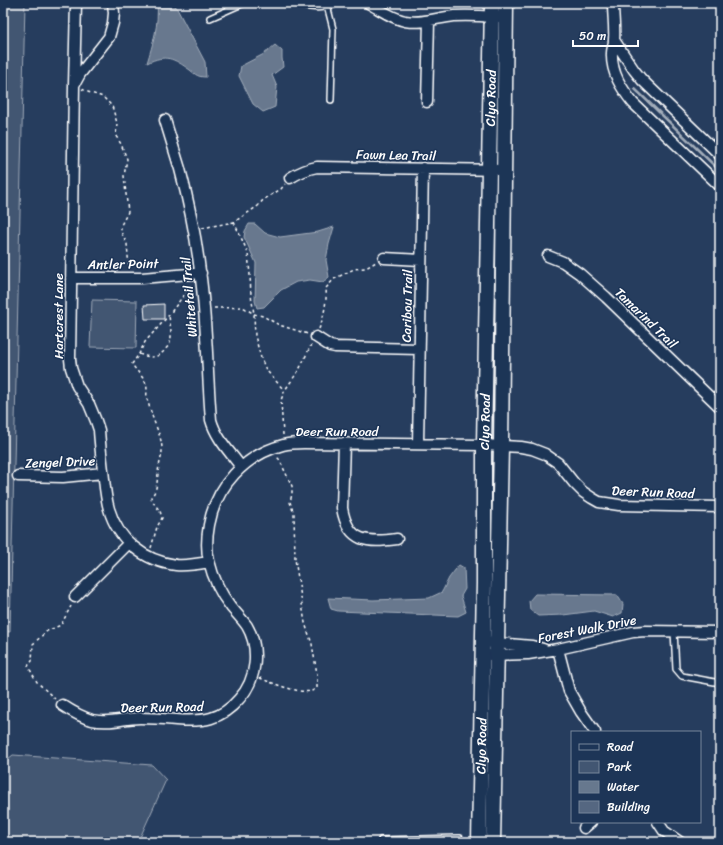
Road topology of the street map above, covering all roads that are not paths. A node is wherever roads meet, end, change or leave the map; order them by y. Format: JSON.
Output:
{"nodes":[{"id":1,"x":76,"y":3,"type":"edge"},
{"id":2,"x":113,"y":3,"type":"edge"},
{"id":3,"x":244,"y":3,"type":"edge"},
{"id":4,"x":302,"y":3,"type":"edge"},
{"id":5,"x":506,"y":3,"type":"edge"},
{"id":6,"x":613,"y":3,"type":"edge"},
{"id":7,"x":326,"y":4,"type":"edge"},
{"id":8,"x":371,"y":4,"type":"edge"},
{"id":9,"x":492,"y":10,"type":"edge"},
{"id":10,"x":506,"y":17,"type":"junction"},
{"id":11,"x":210,"y":18,"type":"dead end"},
{"id":12,"x":429,"y":21,"type":"junction"},
{"id":13,"x":614,"y":40,"type":"junction"},
{"id":14,"x":74,"y":85,"type":"junction"},
{"id":15,"x":331,"y":100,"type":"dead end"},
{"id":16,"x":427,"y":102,"type":"dead end"},
{"id":17,"x":165,"y":120,"type":"dead end"},
{"id":18,"x":720,"y":155,"type":"edge"},
{"id":19,"x":422,"y":168,"type":"junction"},
{"id":20,"x":489,"y":170,"type":"junction"},
{"id":21,"x":504,"y":170,"type":"junction"},
{"id":22,"x":290,"y":178,"type":"road end"},
{"id":23,"x":720,"y":186,"type":"edge"},
{"id":24,"x":548,"y":256,"type":"dead end"},
{"id":25,"x":384,"y":258,"type":"road end"},
{"id":26,"x":421,"y":260,"type":"junction"},
{"id":27,"x":201,"y":273,"type":"junction"},
{"id":28,"x":71,"y":278,"type":"junction"},
{"id":29,"x":316,"y":337,"type":"road end"},
{"id":30,"x":419,"y":349,"type":"junction"},
{"id":31,"x":720,"y":407,"type":"edge"},
{"id":32,"x":344,"y":443,"type":"junction"},
{"id":33,"x":418,"y":444,"type":"junction"},
{"id":34,"x":484,"y":445,"type":"junction"},
{"id":35,"x":501,"y":446,"type":"junction"},
{"id":36,"x":242,"y":467,"type":"junction"},
{"id":37,"x":104,"y":473,"type":"junction"},
{"id":38,"x":18,"y":476,"type":"dead end"},
{"id":39,"x":720,"y":507,"type":"edge"},
{"id":40,"x":397,"y":539,"type":"dead end"},
{"id":41,"x":129,"y":543,"type":"junction"},
{"id":42,"x":209,"y":562,"type":"junction"},
{"id":43,"x":75,"y":597,"type":"road end"},
{"id":44,"x":674,"y":631,"type":"junction"},
{"id":45,"x":720,"y":632,"type":"edge"},
{"id":46,"x":483,"y":648,"type":"junction"},
{"id":47,"x":497,"y":649,"type":"junction"},
{"id":48,"x":558,"y":649,"type":"junction"},
{"id":49,"x":720,"y":683,"type":"edge"},
{"id":50,"x":62,"y":705,"type":"road end"},
{"id":51,"x":594,"y":731,"type":"edge"},
{"id":52,"x":659,"y":823,"type":"edge"},
{"id":53,"x":381,"y":842,"type":"edge"},
{"id":54,"x":460,"y":842,"type":"edge"},
{"id":55,"x":479,"y":842,"type":"edge"},
{"id":56,"x":493,"y":842,"type":"edge"},
{"id":57,"x":680,"y":842,"type":"edge"}],
"edges":[{"from":1,"to":14,"type":"street","name":"Hartcrest Lane"},
{"from":2,"to":14,"type":"street"},
{"from":3,"to":11,"type":"lane"},
{"from":4,"to":7,"type":"street"},
{"from":5,"to":10,"type":"street","name":"Clyo Road"},
{"from":6,"to":13,"type":"street"},
{"from":7,"to":15,"type":"lane"},
{"from":8,"to":12,"type":"street"},
{"from":9,"to":10,"type":"street"},
{"from":9,"to":12,"type":"street"},
{"from":9,"to":20,"type":"street","name":"Clyo Road"},
{"from":10,"to":21,"type":"street","name":"Clyo Road"},
{"from":12,"to":16,"type":"street"},
{"from":13,"to":18,"type":"street"},
{"from":13,"to":23,"type":"street"},
{"from":14,"to":28,"type":"street","name":"Hartcrest Lane"},
{"from":17,"to":27,"type":"street","name":"Whitetail Trail"},
{"from":19,"to":20,"type":"street","name":"Fawn Lea Trail"},
{"from":19,"to":22,"type":"street","name":"Fawn Lea Trail"},
{"from":19,"to":26,"type":"street","name":"Caribou Trail"},
{"from":20,"to":21,"type":"street","name":"Fawn Lea Trail"},
{"from":20,"to":34,"type":"street","name":"Clyo Road"},
{"from":21,"to":35,"type":"street","name":"Clyo Road"},
{"from":24,"to":31,"type":"street","name":"Tamarind Trail"},
{"from":25,"to":26,"type":"street"},
{"from":26,"to":30,"type":"street","name":"Caribou Trail"},
{"from":27,"to":28,"type":"street","name":"Antler Point"},
{"from":27,"to":36,"type":"street","name":"Whitetail Trail"},
{"from":28,"to":37,"type":"street","name":"Hartcrest Lane"},
{"from":29,"to":30,"type":"street"},
{"from":30,"to":33,"type":"street","name":"Caribou Trail"},
{"from":32,"to":33,"type":"street","name":"Deer Run Road"},
{"from":32,"to":36,"type":"street","name":"Deer Run Road"},
{"from":32,"to":40,"type":"street"},
{"from":33,"to":34,"type":"street","name":"Deer Run Road"},
{"from":34,"to":35,"type":"street","name":"Deer Run Road"},
{"from":34,"to":46,"type":"street","name":"Clyo Road"},
{"from":35,"to":39,"type":"street","name":"Deer Run Road"},
{"from":35,"to":47,"type":"street","name":"Clyo Road"},
{"from":36,"to":42,"type":"street","name":"Deer Run Road"},
{"from":37,"to":38,"type":"street","name":"Zengel Drive"},
{"from":37,"to":41,"type":"street","name":"Hartcrest Lane"},
{"from":41,"to":42,"type":"street","name":"Hartcrest Lane"},
{"from":41,"to":43,"type":"street"},
{"from":42,"to":50,"type":"street","name":"Deer Run Road"},
{"from":44,"to":45,"type":"street","name":"Forest Walk Drive"},
{"from":44,"to":48,"type":"street","name":"Forest Walk Drive"},
{"from":44,"to":49,"type":"lane"},
{"from":46,"to":47,"type":"street","name":"Forest Walk Drive"},
{"from":46,"to":55,"type":"street","name":"Clyo Road"},
{"from":47,"to":48,"type":"street","name":"Forest Walk Drive"},
{"from":47,"to":56,"type":"street","name":"Clyo Road"},
{"from":48,"to":51,"type":"street"},
{"from":52,"to":57,"type":"street"},
{"from":53,"to":54,"type":"lane"}]}
